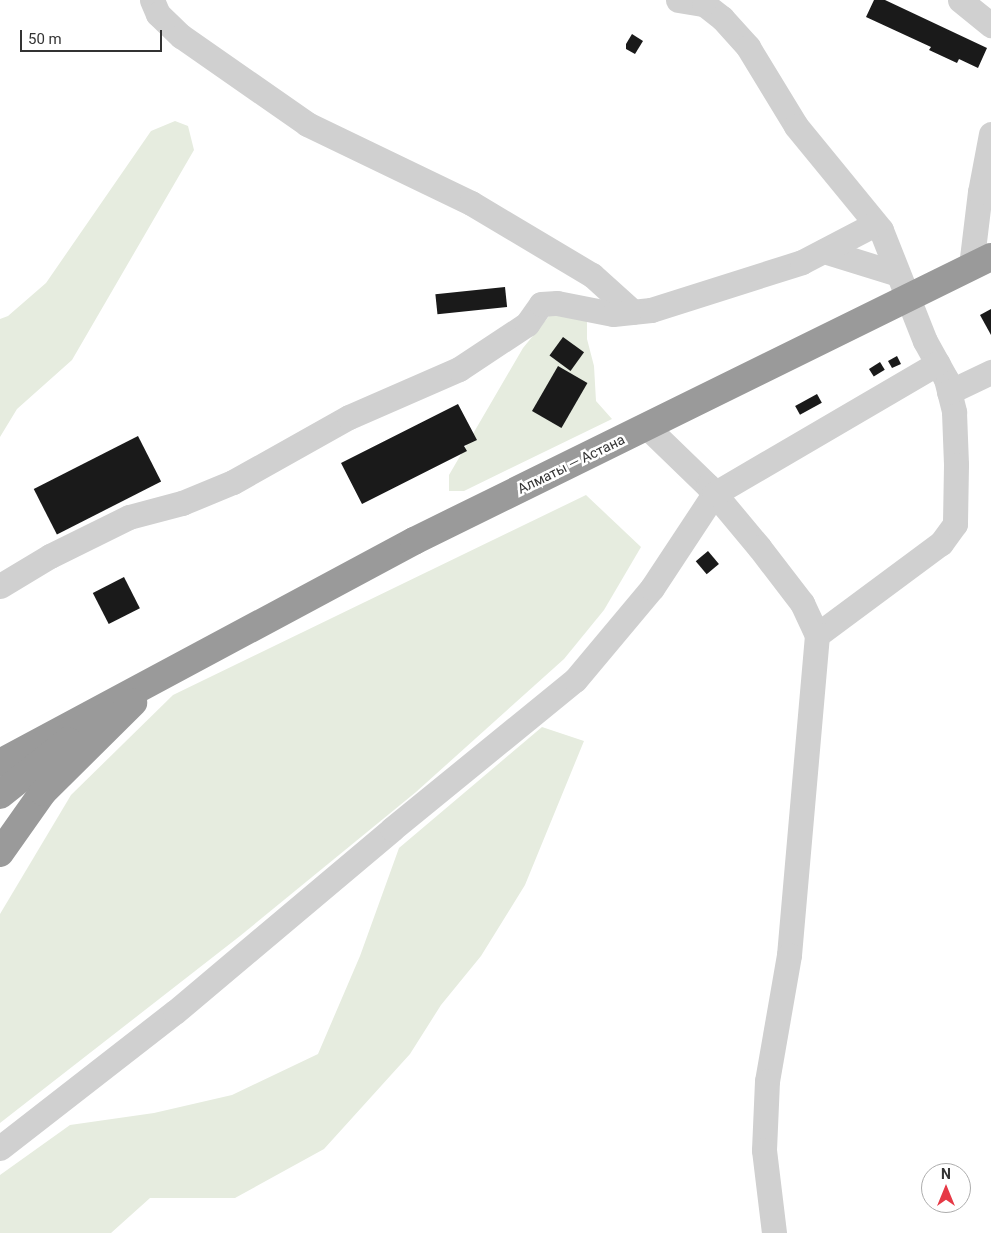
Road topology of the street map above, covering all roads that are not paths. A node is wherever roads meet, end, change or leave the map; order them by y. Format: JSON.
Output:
{"nodes":[{"id":1,"x":152,"y":0,"type":"edge"},
{"id":2,"x":678,"y":0,"type":"edge"},
{"id":3,"x":960,"y":0,"type":"edge"},
{"id":4,"x":724,"y":9,"type":"edge"},
{"id":5,"x":989,"y":23,"type":"edge"},
{"id":6,"x":991,"y":134,"type":"edge"},
{"id":7,"x":875,"y":224,"type":"junction"},
{"id":8,"x":824,"y":251,"type":"junction"},
{"id":9,"x":981,"y":262,"type":"edge"},
{"id":10,"x":903,"y":286,"type":"junction"},
{"id":11,"x":633,"y":312,"type":"junction"},
{"id":12,"x":938,"y":363,"type":"junction"},
{"id":13,"x":991,"y":372,"type":"edge"},
{"id":14,"x":949,"y":392,"type":"junction"},
{"id":15,"x":646,"y":426,"type":"junction"},
{"id":16,"x":714,"y":494,"type":"junction"},
{"id":17,"x":0,"y":586,"type":"edge"},
{"id":18,"x":817,"y":635,"type":"junction"},
{"id":19,"x":156,"y":681,"type":"junction"},
{"id":20,"x":0,"y":762,"type":"edge"},
{"id":21,"x":0,"y":796,"type":"edge"},
{"id":22,"x":0,"y":854,"type":"edge"},
{"id":23,"x":0,"y":1148,"type":"edge"},
{"id":24,"x":774,"y":1233,"type":"edge"}],
"edges":[{"from":1,"to":11,"type":"street"},
{"from":2,"to":4,"type":"street"},
{"from":3,"to":5,"type":"street"},
{"from":4,"to":7,"type":"street"},
{"from":6,"to":9,"type":"street"},
{"from":7,"to":8,"type":"street"},
{"from":7,"to":10,"type":"street"},
{"from":8,"to":10,"type":"street"},
{"from":8,"to":11,"type":"street"},
{"from":9,"to":10,"type":"highway","name":"Алматы — Астана"},
{"from":10,"to":12,"type":"street"},
{"from":10,"to":15,"type":"highway","name":"Алматы — Астана"},
{"from":11,"to":17,"type":"street"},
{"from":12,"to":14,"type":"street"},
{"from":12,"to":16,"type":"street"},
{"from":13,"to":14,"type":"street"},
{"from":14,"to":18,"type":"street"},
{"from":15,"to":16,"type":"street"},
{"from":15,"to":19,"type":"highway","name":"Алматы — Астана"},
{"from":16,"to":18,"type":"street"},
{"from":16,"to":23,"type":"street"},
{"from":18,"to":24,"type":"street"},
{"from":19,"to":20,"type":"highway"},
{"from":19,"to":21,"type":"highway"},
{"from":19,"to":22,"type":"highway"}]}
